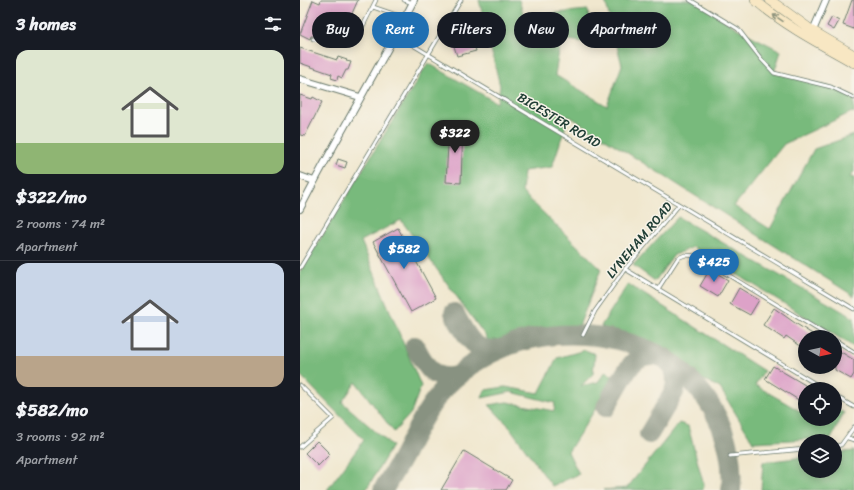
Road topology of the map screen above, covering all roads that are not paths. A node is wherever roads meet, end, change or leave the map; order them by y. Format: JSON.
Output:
{"nodes":[{"id":1,"x":376,"y":0,"type":"edge"},
{"id":2,"x":404,"y":0,"type":"edge"},
{"id":3,"x":461,"y":0,"type":"edge"},
{"id":4,"x":690,"y":0,"type":"edge"},
{"id":5,"x":756,"y":0,"type":"edge"},
{"id":6,"x":770,"y":0,"type":"edge"},
{"id":7,"x":826,"y":0,"type":"edge"},
{"id":8,"x":414,"y":2,"type":"edge"},
{"id":9,"x":373,"y":7,"type":"junction"},
{"id":10,"x":388,"y":12,"type":"edge"},
{"id":11,"x":408,"y":12,"type":"edge"},
{"id":12,"x":364,"y":24,"type":"edge"},
{"id":13,"x":811,"y":35,"type":"junction"},
{"id":14,"x":388,"y":48,"type":"edge"},
{"id":15,"x":418,"y":48,"type":"edge"},
{"id":16,"x":428,"y":54,"type":"junction"},
{"id":17,"x":854,"y":54,"type":"edge"},
{"id":18,"x":854,"y":63,"type":"edge"},
{"id":19,"x":300,"y":79,"type":"edge"},
{"id":20,"x":360,"y":97,"type":"junction"},
{"id":21,"x":854,"y":98,"type":"edge"},
{"id":22,"x":300,"y":176,"type":"edge"},
{"id":23,"x":314,"y":181,"type":"junction"},
{"id":24,"x":679,"y":205,"type":"junction"},
{"id":25,"x":300,"y":209,"type":"edge"},
{"id":26,"x":300,"y":268,"type":"edge"},
{"id":27,"x":625,"y":269,"type":"junction"},
{"id":28,"x":658,"y":289,"type":"junction"},
{"id":29,"x":854,"y":309,"type":"edge"},
{"id":30,"x":819,"y":330,"type":"edge"},
{"id":31,"x":583,"y":335,"type":"dead end"},
{"id":32,"x":842,"y":344,"type":"edge"},
{"id":33,"x":854,"y":352,"type":"edge"},
{"id":34,"x":812,"y":382,"type":"edge"},
{"id":35,"x":300,"y":385,"type":"edge"},
{"id":36,"x":842,"y":400,"type":"edge"},
{"id":37,"x":854,"y":407,"type":"edge"},
{"id":38,"x":854,"y":427,"type":"edge"},
{"id":39,"x":848,"y":438,"type":"junction"},
{"id":40,"x":854,"y":440,"type":"edge"},
{"id":41,"x":842,"y":445,"type":"edge"},
{"id":42,"x":300,"y":447,"type":"edge"},
{"id":43,"x":798,"y":450,"type":"edge"},
{"id":44,"x":730,"y":456,"type":"dead end"}],
"edges":[{"from":1,"to":9,"type":"lane"},
{"from":2,"to":8,"type":"lane"},
{"from":3,"to":16,"type":"lane"},
{"from":4,"to":21,"type":"lane"},
{"from":13,"to":5,"type":"street","one_way":true},
{"from":6,"to":13,"type":"street"},
{"from":7,"to":13,"type":"street"},
{"from":8,"to":11,"type":"street"},
{"from":9,"to":10,"type":"lane"},
{"from":9,"to":12,"type":"lane"},
{"from":13,"to":17,"type":"street"},
{"from":13,"to":18,"type":"street"},
{"from":14,"to":20,"type":"street"},
{"from":15,"to":16,"type":"lane","name":"BICESTER ROAD"},
{"from":16,"to":24,"type":"lane","name":"BICESTER ROAD"},
{"from":16,"to":26,"type":"lane"},
{"from":19,"to":20,"type":"street"},
{"from":20,"to":23,"type":"street"},
{"from":22,"to":23,"type":"street"},
{"from":23,"to":25,"type":"street"},
{"from":24,"to":27,"type":"lane","name":"LYNEHAM ROAD"},
{"from":24,"to":29,"type":"lane","name":"LYNEHAM ROAD"},
{"from":27,"to":28,"type":"lane"},
{"from":27,"to":31,"type":"lane","name":"LYNEHAM ROAD"},
{"from":28,"to":30,"type":"lane"},
{"from":28,"to":34,"type":"lane"},
{"from":32,"to":33,"type":"lane"},
{"from":35,"to":42,"type":"lane"},
{"from":36,"to":37,"type":"lane"},
{"from":38,"to":39,"type":"lane"},
{"from":39,"to":40,"type":"lane"},
{"from":39,"to":41,"type":"lane"},
{"from":43,"to":44,"type":"lane"}]}
